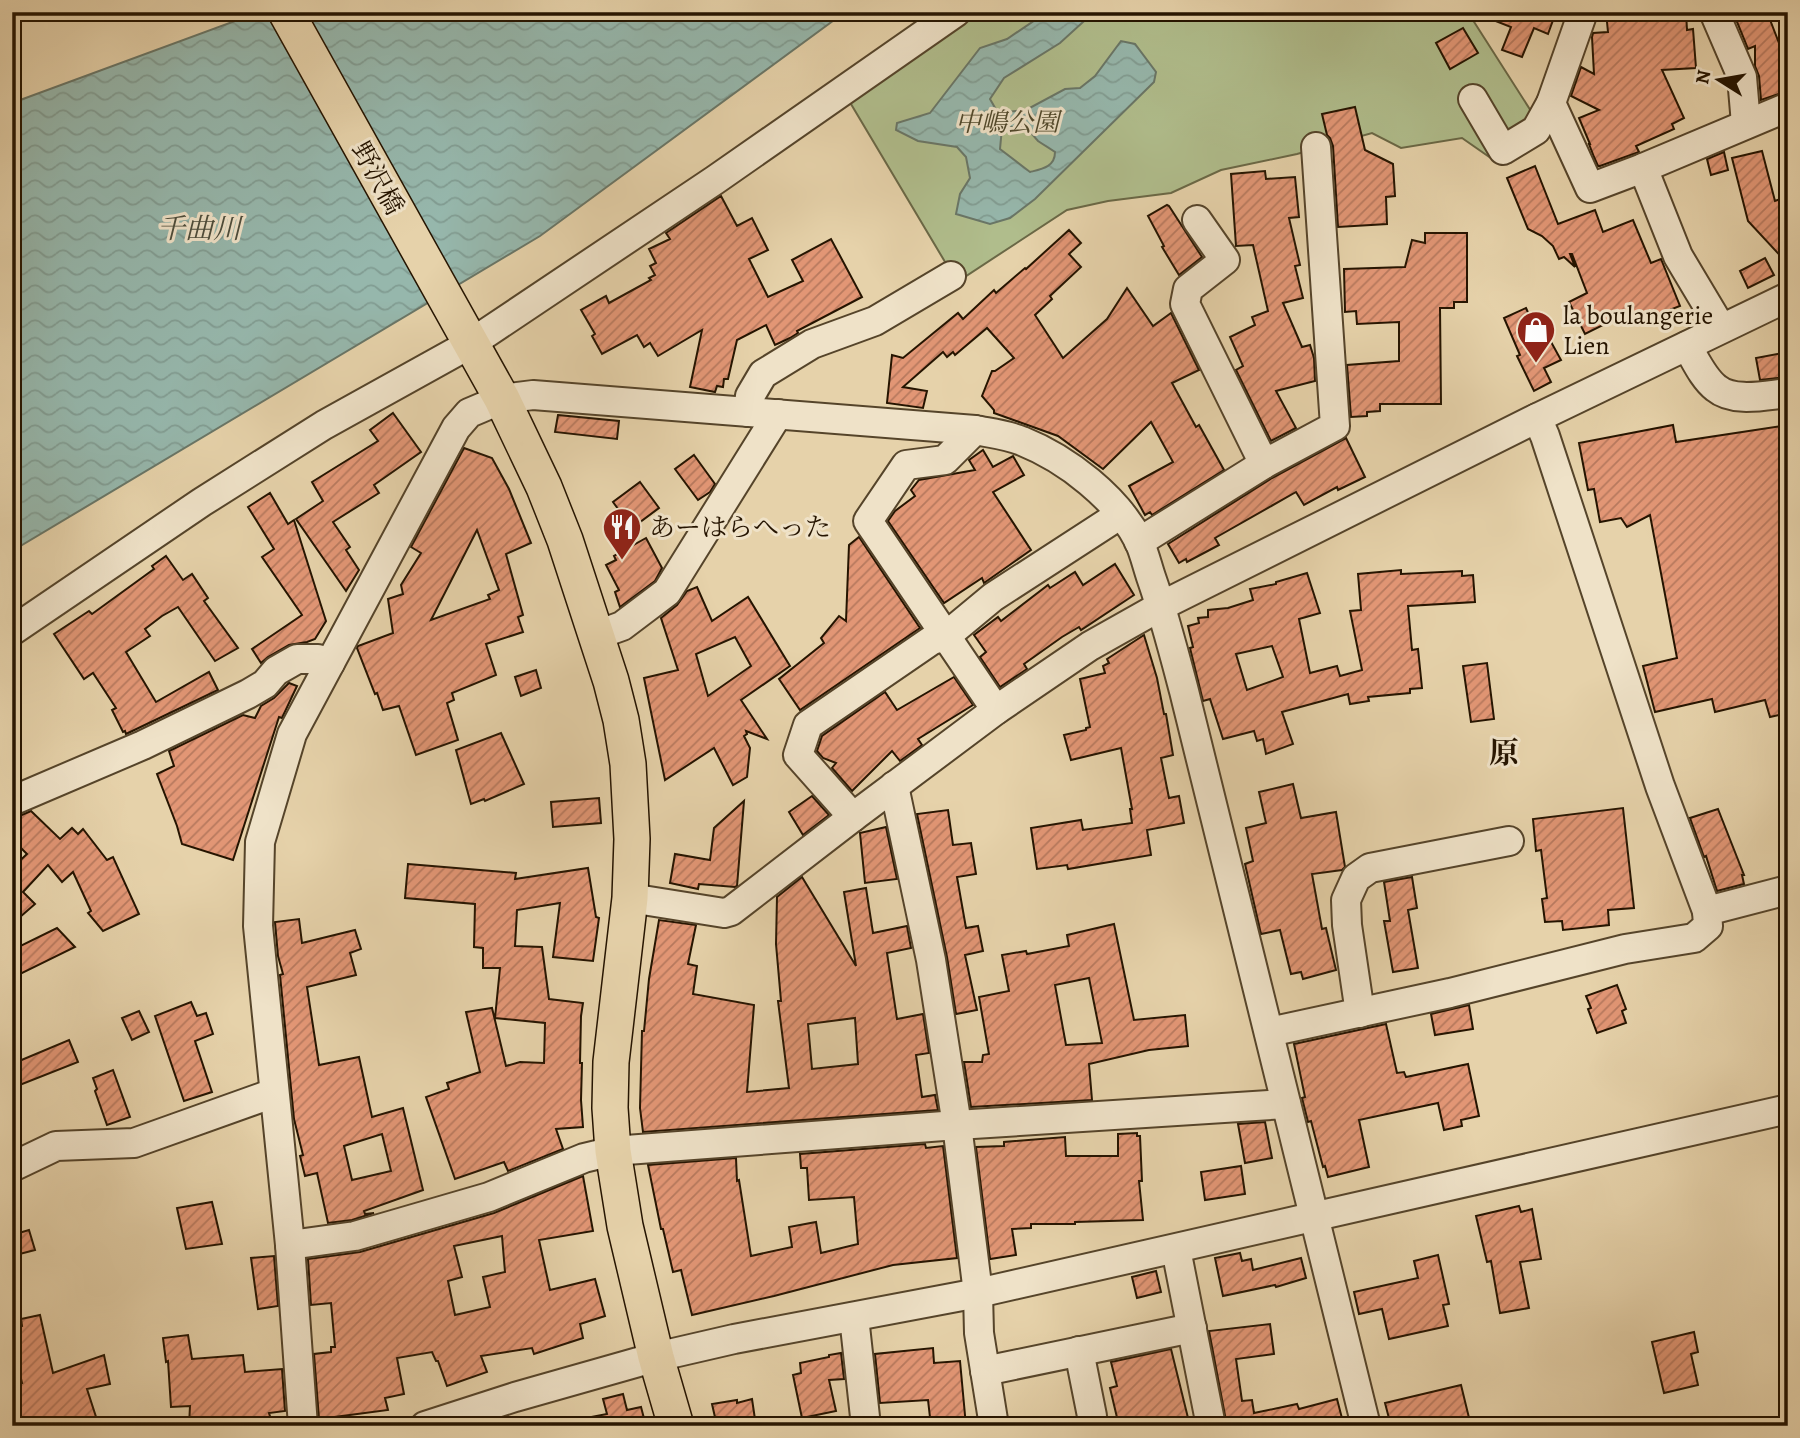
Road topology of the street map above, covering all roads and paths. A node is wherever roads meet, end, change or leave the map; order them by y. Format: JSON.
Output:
{"nodes":[{"id":1,"x":286,"y":12,"type":"edge"},
{"id":2,"x":956,"y":12,"type":"edge"},
{"id":3,"x":1583,"y":12,"type":"edge"},
{"id":4,"x":1714,"y":12,"type":"edge"},
{"id":5,"x":1473,"y":100,"type":"dead end"},
{"id":6,"x":1551,"y":103,"type":"junction"},
{"id":7,"x":1788,"y":107,"type":"edge"},
{"id":8,"x":1746,"y":124,"type":"junction"},
{"id":9,"x":1316,"y":147,"type":"dead end"},
{"id":10,"x":1643,"y":168,"type":"junction"},
{"id":11,"x":1197,"y":220,"type":"dead end"},
{"id":12,"x":951,"y":276,"type":"dead end"},
{"id":13,"x":1788,"y":297,"type":"edge"},
{"id":14,"x":1721,"y":328,"type":"junction"},
{"id":15,"x":470,"y":344,"type":"junction"},
{"id":16,"x":1687,"y":345,"type":"junction"},
{"id":17,"x":1788,"y":393,"type":"edge"},
{"id":18,"x":502,"y":399,"type":"junction"},
{"id":19,"x":748,"y":412,"type":"junction"},
{"id":20,"x":778,"y":414,"type":"junction"},
{"id":21,"x":1537,"y":418,"type":"junction"},
{"id":22,"x":975,"y":430,"type":"junction"},
{"id":23,"x":1264,"y":464,"type":"junction"},
{"id":24,"x":1121,"y":514,"type":"junction"},
{"id":25,"x":1139,"y":542,"type":"junction"},
{"id":26,"x":1161,"y":606,"type":"junction"},
{"id":27,"x":12,"y":631,"type":"edge"},
{"id":28,"x":597,"y":635,"type":"junction"},
{"id":29,"x":946,"y":636,"type":"junction"},
{"id":30,"x":330,"y":663,"type":"junction"},
{"id":31,"x":996,"y":710,"type":"junction"},
{"id":32,"x":894,"y":786,"type":"junction"},
{"id":33,"x":12,"y":801,"type":"edge"},
{"id":34,"x":853,"y":817,"type":"junction"},
{"id":35,"x":1509,"y":841,"type":"dead end"},
{"id":36,"x":1788,"y":890,"type":"edge"},
{"id":37,"x":630,"y":898,"type":"junction"},
{"id":38,"x":1707,"y":911,"type":"junction"},
{"id":39,"x":1360,"y":1013,"type":"junction"},
{"id":40,"x":1269,"y":1032,"type":"junction"},
{"id":41,"x":274,"y":1093,"type":"junction"},
{"id":42,"x":1286,"y":1104,"type":"junction"},
{"id":43,"x":1788,"y":1109,"type":"edge"},
{"id":44,"x":957,"y":1125,"type":"junction"},
{"id":45,"x":613,"y":1151,"type":"junction"},
{"id":46,"x":14,"y":1162,"type":"edge"},
{"id":47,"x":1315,"y":1217,"type":"junction"},
{"id":48,"x":290,"y":1245,"type":"junction"},
{"id":49,"x":1176,"y":1249,"type":"junction"},
{"id":50,"x":978,"y":1293,"type":"junction"},
{"id":51,"x":854,"y":1317,"type":"junction"},
{"id":52,"x":1192,"y":1328,"type":"junction"},
{"id":53,"x":1079,"y":1351,"type":"junction"},
{"id":54,"x":656,"y":1357,"type":"junction"},
{"id":55,"x":985,"y":1371,"type":"junction"},
{"id":56,"x":1092,"y":1416,"type":"dead end"},
{"id":57,"x":303,"y":1426,"type":"edge"},
{"id":58,"x":425,"y":1426,"type":"edge"},
{"id":59,"x":676,"y":1426,"type":"edge"},
{"id":60,"x":866,"y":1426,"type":"edge"},
{"id":61,"x":994,"y":1426,"type":"edge"},
{"id":62,"x":1211,"y":1426,"type":"edge"},
{"id":63,"x":1366,"y":1426,"type":"edge"}],
"edges":[{"from":1,"to":15,"type":"main road","name":"野沢橋"},
{"from":2,"to":15,"type":"street"},
{"from":3,"to":6,"type":"street"},
{"from":4,"to":8,"type":"street"},
{"from":5,"to":6,"type":"street"},
{"from":6,"to":10,"type":"street"},
{"from":7,"to":8,"type":"street"},
{"from":8,"to":10,"type":"street"},
{"from":9,"to":23,"type":"street"},
{"from":10,"to":14,"type":"street"},
{"from":11,"to":23,"type":"street"},
{"from":12,"to":19,"type":"street"},
{"from":13,"to":14,"type":"street"},
{"from":14,"to":16,"type":"street"},
{"from":15,"to":18,"type":"main road","name":"野沢橋"},
{"from":15,"to":27,"type":"street"},
{"from":16,"to":17,"type":"street"},
{"from":16,"to":21,"type":"street"},
{"from":18,"to":19,"type":"street"},
{"from":18,"to":28,"type":"main road","name":"野沢橋"},
{"from":18,"to":30,"type":"street"},
{"from":19,"to":20,"type":"street"},
{"from":20,"to":22,"type":"street"},
{"from":20,"to":28,"type":"street"},
{"from":21,"to":26,"type":"street"},
{"from":21,"to":38,"type":"street"},
{"from":22,"to":24,"type":"street"},
{"from":22,"to":29,"type":"street"},
{"from":23,"to":25,"type":"street"},
{"from":24,"to":25,"type":"street"},
{"from":24,"to":29,"type":"street"},
{"from":25,"to":26,"type":"street"},
{"from":26,"to":31,"type":"street"},
{"from":26,"to":40,"type":"street"},
{"from":28,"to":37,"type":"main road","name":"野沢橋"},
{"from":29,"to":31,"type":"street"},
{"from":29,"to":34,"type":"street"},
{"from":30,"to":33,"type":"street"},
{"from":30,"to":41,"type":"street"},
{"from":31,"to":32,"type":"street"},
{"from":32,"to":34,"type":"street"},
{"from":32,"to":44,"type":"street"},
{"from":34,"to":37,"type":"street"},
{"from":35,"to":39,"type":"street"},
{"from":36,"to":38,"type":"street"},
{"from":37,"to":45,"type":"main road","name":"野沢橋"},
{"from":38,"to":39,"type":"street"},
{"from":39,"to":40,"type":"street"},
{"from":40,"to":42,"type":"street"},
{"from":41,"to":46,"type":"street"},
{"from":41,"to":48,"type":"street"},
{"from":42,"to":44,"type":"street"},
{"from":42,"to":47,"type":"street"},
{"from":43,"to":47,"type":"street"},
{"from":44,"to":45,"type":"street"},
{"from":44,"to":50,"type":"street"},
{"from":45,"to":48,"type":"street"},
{"from":45,"to":54,"type":"main road","name":"野沢橋"},
{"from":47,"to":49,"type":"street"},
{"from":47,"to":63,"type":"street"},
{"from":48,"to":57,"type":"street"},
{"from":49,"to":50,"type":"street"},
{"from":49,"to":52,"type":"street"},
{"from":50,"to":51,"type":"street"},
{"from":50,"to":55,"type":"street"},
{"from":51,"to":54,"type":"street"},
{"from":51,"to":60,"type":"street"},
{"from":52,"to":53,"type":"street"},
{"from":52,"to":62,"type":"street"},
{"from":53,"to":55,"type":"street"},
{"from":53,"to":56,"type":"street"},
{"from":54,"to":58,"type":"street"},
{"from":54,"to":59,"type":"main road","name":"野沢橋"},
{"from":55,"to":61,"type":"street"}]}
